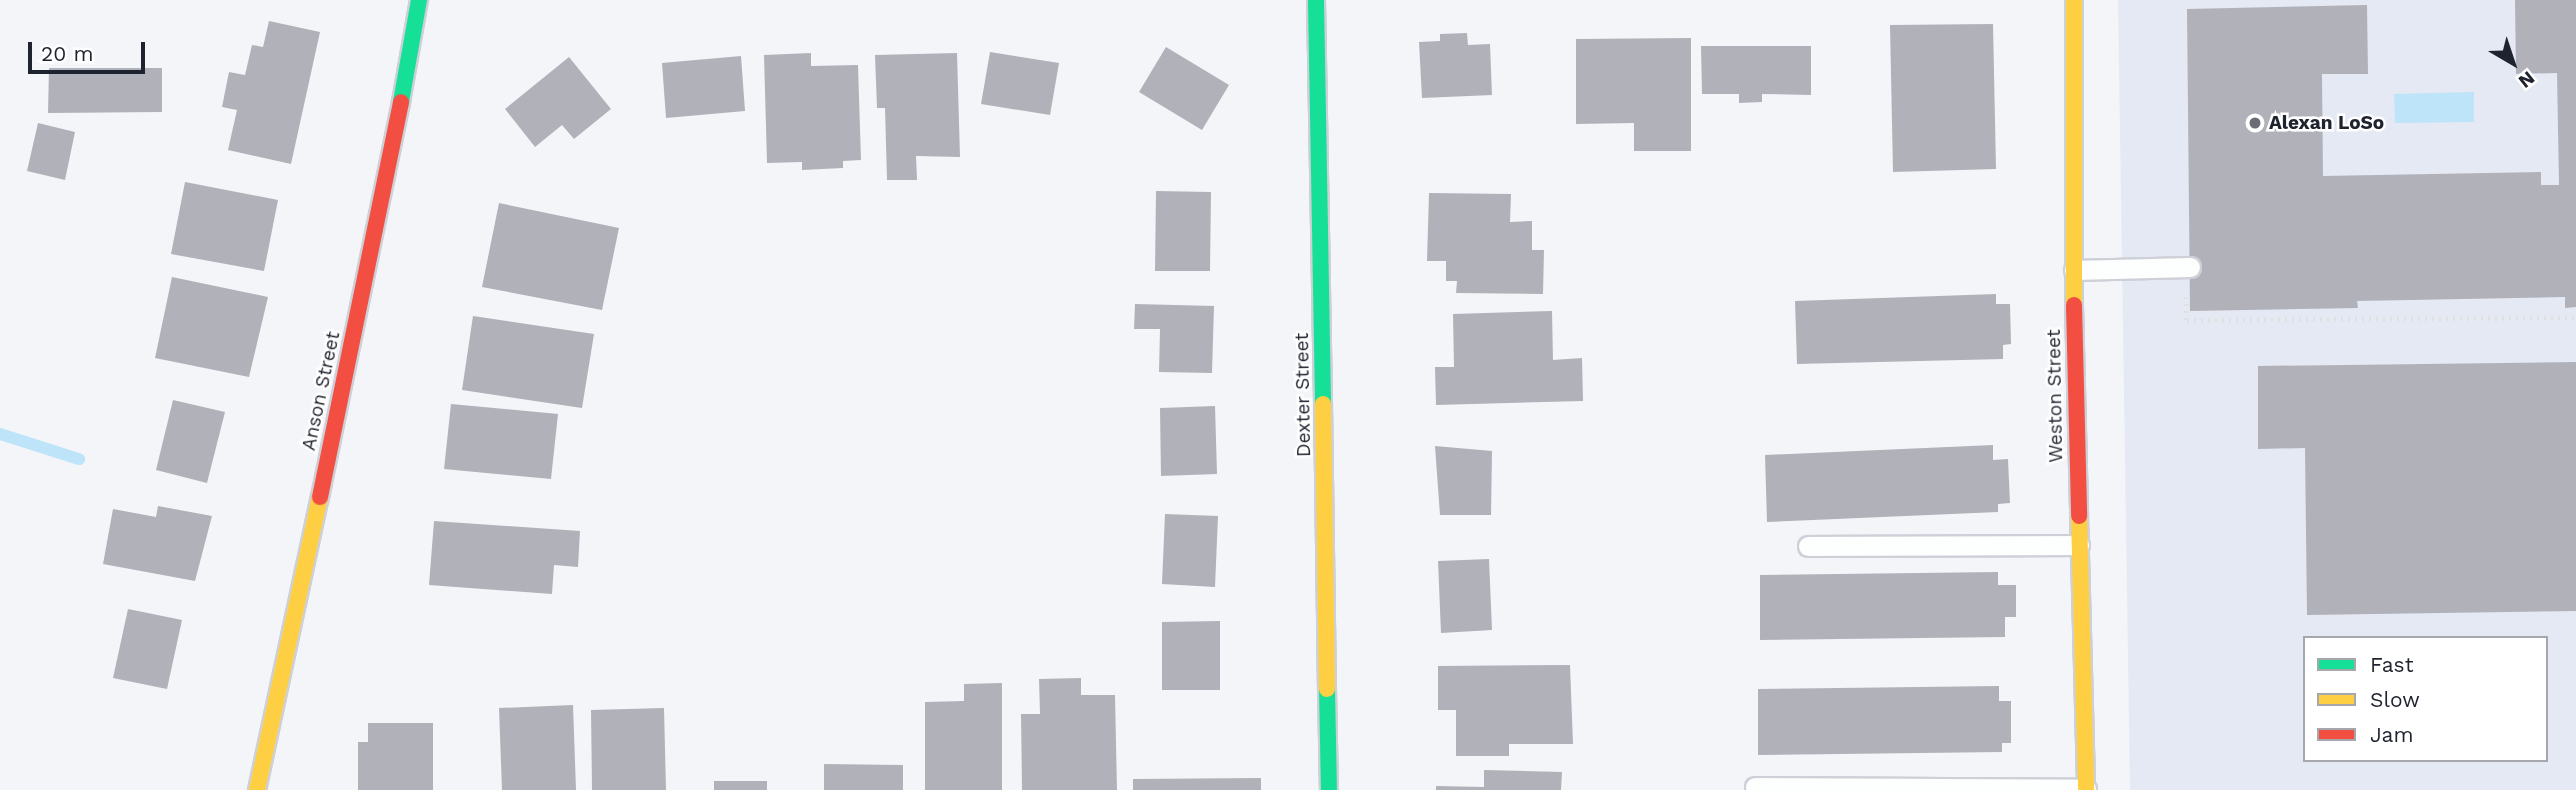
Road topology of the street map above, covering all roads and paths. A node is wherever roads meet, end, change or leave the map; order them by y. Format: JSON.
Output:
{"nodes":[{"id":1,"x":419,"y":0,"type":"edge"},
{"id":2,"x":1316,"y":0,"type":"edge"},
{"id":3,"x":2074,"y":0,"type":"edge"},
{"id":4,"x":2188,"y":268,"type":"joint"},
{"id":5,"x":2074,"y":271,"type":"junction"},
{"id":6,"x":2576,"y":317,"type":"edge"},
{"id":7,"x":2079,"y":545,"type":"junction"},
{"id":8,"x":1808,"y":546,"type":"dead end"},
{"id":9,"x":1755,"y":787,"type":"dead end"},
{"id":10,"x":257,"y":790,"type":"edge"},
{"id":11,"x":1329,"y":790,"type":"edge"},
{"id":12,"x":2086,"y":790,"type":"edge"}],
"edges":[{"from":1,"to":10,"type":"street","name":"Anson Street"},
{"from":2,"to":11,"type":"street","name":"Dexter Street"},
{"from":3,"to":5,"type":"street","name":"Weston Street"},
{"from":4,"to":5,"type":"lane"},
{"from":4,"to":6,"type":"path"},
{"from":5,"to":7,"type":"street","name":"Weston Street"},
{"from":7,"to":8,"type":"lane"},
{"from":7,"to":12,"type":"street","name":"Weston Street"},
{"from":9,"to":12,"type":"lane"}]}
